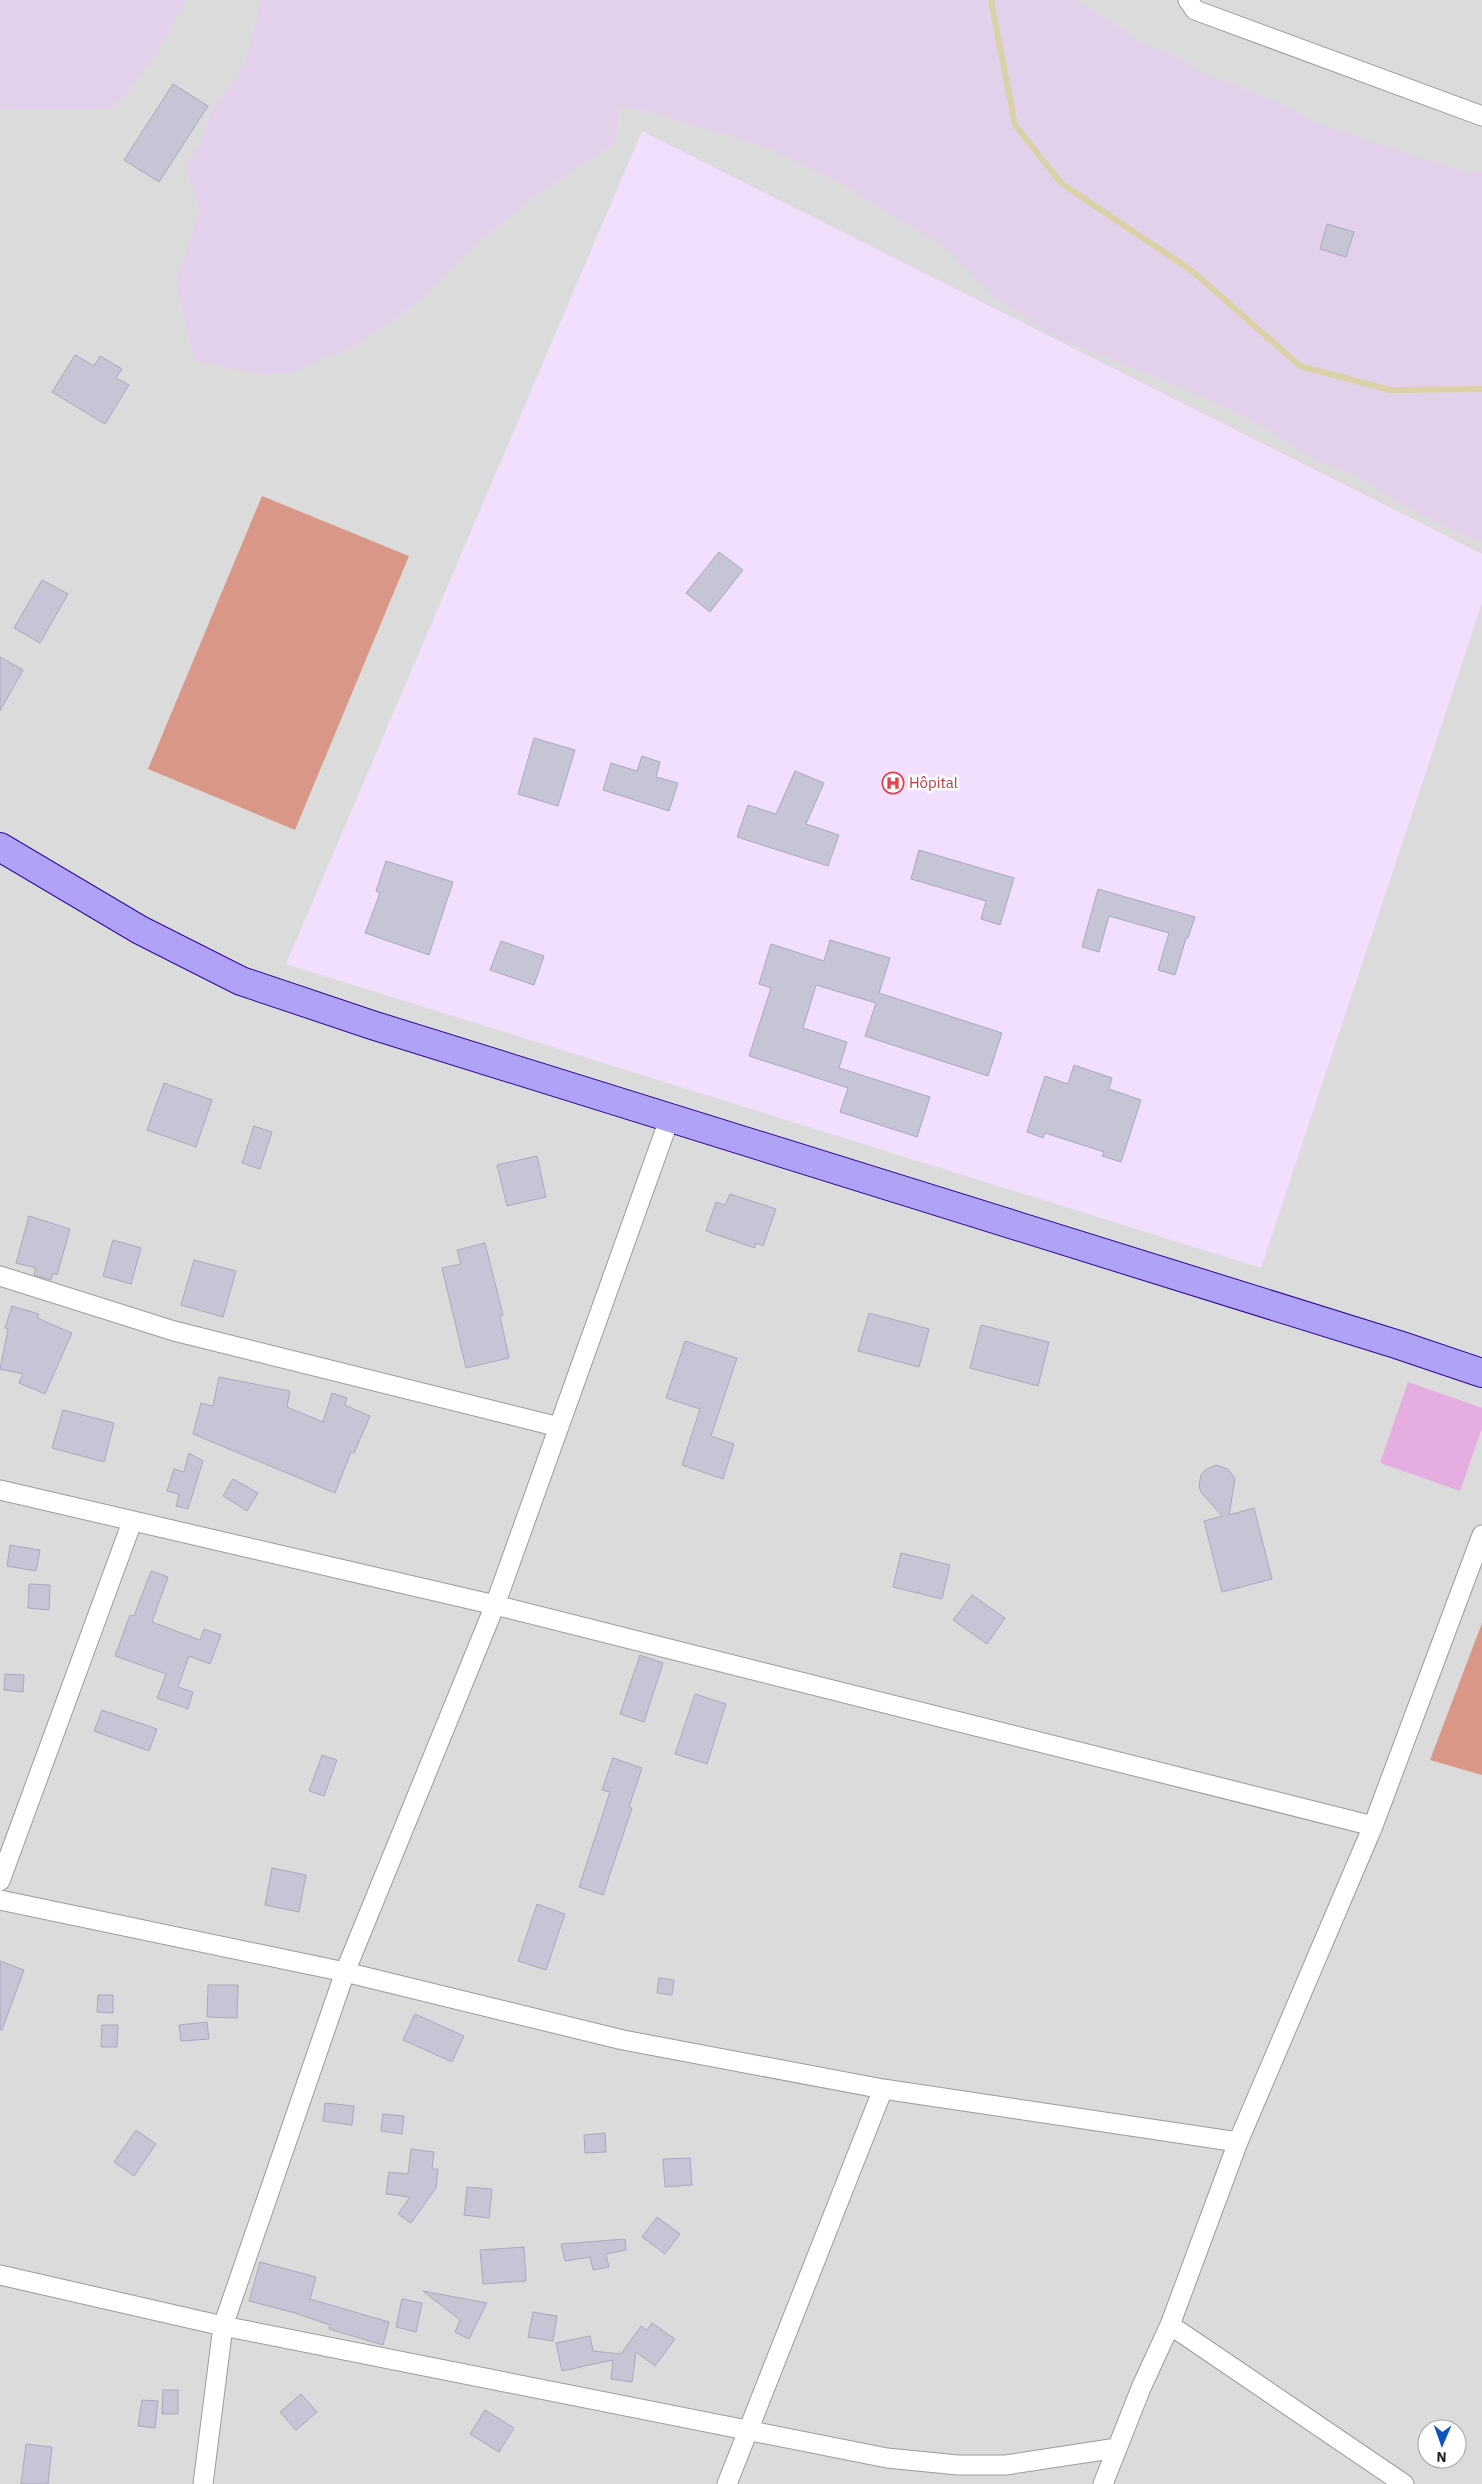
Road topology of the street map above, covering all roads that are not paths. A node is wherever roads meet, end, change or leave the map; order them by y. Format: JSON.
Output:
{"nodes":[{"id":1,"x":1188,"y":0,"type":"edge"},
{"id":2,"x":1482,"y":116,"type":"edge"},
{"id":3,"x":0,"y":847,"type":"edge"},
{"id":4,"x":670,"y":1118,"type":"junction"},
{"id":5,"x":0,"y":1276,"type":"edge"},
{"id":6,"x":1482,"y":1373,"type":"edge"},
{"id":7,"x":559,"y":1426,"type":"junction"},
{"id":8,"x":0,"y":1490,"type":"edge"},
{"id":9,"x":132,"y":1522,"type":"junction"},
{"id":10,"x":1482,"y":1535,"type":"edge"},
{"id":11,"x":495,"y":1605,"type":"junction"},
{"id":12,"x":1373,"y":1826,"type":"junction"},
{"id":13,"x":0,"y":1882,"type":"edge"},
{"id":14,"x":0,"y":1900,"type":"edge"},
{"id":15,"x":344,"y":1972,"type":"junction"},
{"id":16,"x":883,"y":2089,"type":"junction"},
{"id":17,"x":1238,"y":2142,"type":"junction"},
{"id":18,"x":0,"y":2275,"type":"edge"},
{"id":19,"x":1170,"y":2325,"type":"junction"},
{"id":20,"x":223,"y":2326,"type":"junction"},
{"id":21,"x":747,"y":2431,"type":"junction"},
{"id":22,"x":1117,"y":2448,"type":"junction"},
{"id":23,"x":203,"y":2484,"type":"edge"},
{"id":24,"x":727,"y":2484,"type":"edge"},
{"id":25,"x":1103,"y":2484,"type":"edge"},
{"id":26,"x":1404,"y":2484,"type":"edge"}],
"edges":[{"from":1,"to":2,"type":"street"},
{"from":3,"to":4,"type":"main road"},
{"from":4,"to":6,"type":"main road"},
{"from":4,"to":7,"type":"street"},
{"from":5,"to":7,"type":"street"},
{"from":7,"to":11,"type":"street"},
{"from":8,"to":9,"type":"street"},
{"from":9,"to":11,"type":"street"},
{"from":9,"to":13,"type":"street"},
{"from":10,"to":12,"type":"street"},
{"from":11,"to":12,"type":"street"},
{"from":11,"to":15,"type":"street"},
{"from":12,"to":17,"type":"street"},
{"from":14,"to":15,"type":"street"},
{"from":15,"to":16,"type":"street"},
{"from":15,"to":20,"type":"street"},
{"from":16,"to":17,"type":"street"},
{"from":16,"to":21,"type":"street"},
{"from":17,"to":19,"type":"street"},
{"from":18,"to":20,"type":"street"},
{"from":19,"to":22,"type":"street"},
{"from":19,"to":26,"type":"street"},
{"from":20,"to":21,"type":"street"},
{"from":20,"to":23,"type":"street"},
{"from":21,"to":22,"type":"street"},
{"from":21,"to":24,"type":"street"},
{"from":22,"to":25,"type":"street"}]}
